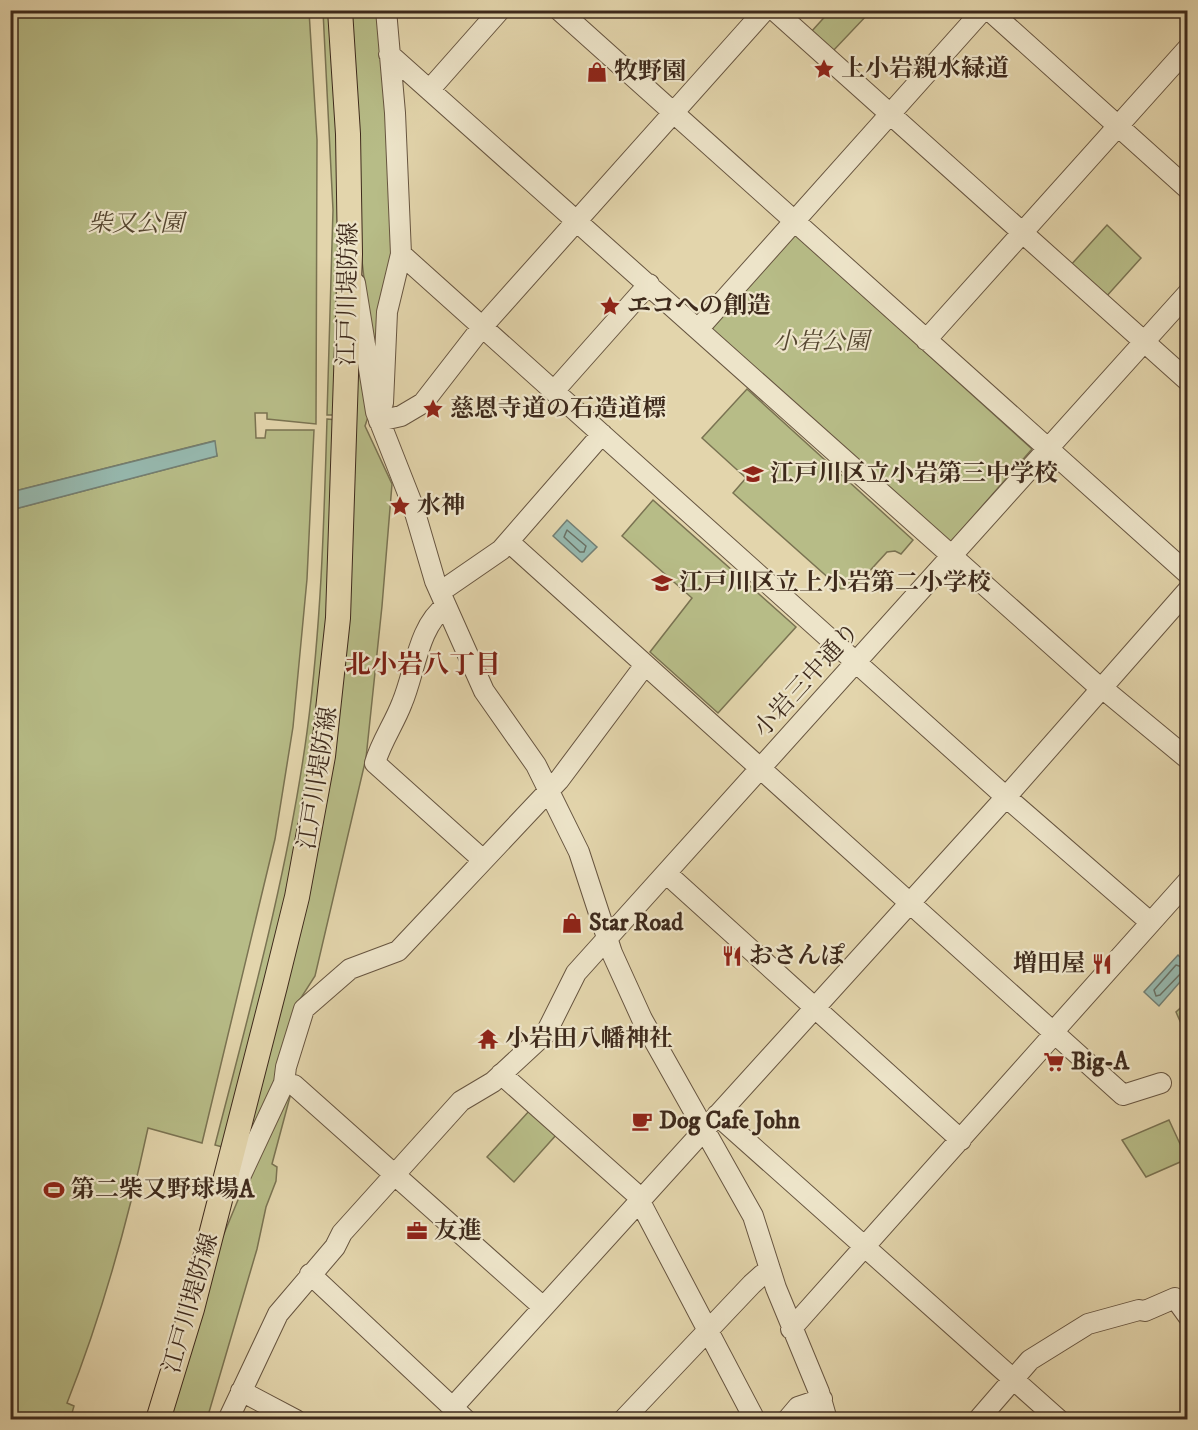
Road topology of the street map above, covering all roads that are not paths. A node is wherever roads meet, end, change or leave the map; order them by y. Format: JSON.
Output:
{"nodes":[{"id":1,"x":340,"y":10,"type":"edge"},
{"id":2,"x":386,"y":10,"type":"edge"},
{"id":3,"x":500,"y":10,"type":"edge"},
{"id":4,"x":559,"y":10,"type":"edge"},
{"id":5,"x":765,"y":10,"type":"edge"},
{"id":6,"x":774,"y":10,"type":"edge"},
{"id":7,"x":982,"y":10,"type":"edge"},
{"id":8,"x":989,"y":10,"type":"edge"},
{"id":9,"x":1188,"y":48,"type":"edge"},
{"id":10,"x":389,"y":54,"type":"junction"},
{"id":11,"x":430,"y":88,"type":"junction"},
{"id":12,"x":674,"y":113,"type":"junction"},
{"id":13,"x":890,"y":114,"type":"junction"},
{"id":14,"x":1117,"y":126,"type":"junction"},
{"id":15,"x":1188,"y":189,"type":"edge"},
{"id":16,"x":578,"y":220,"type":"junction"},
{"id":17,"x":794,"y":221,"type":"junction"},
{"id":18,"x":1022,"y":233,"type":"junction"},
{"id":19,"x":350,"y":254,"type":"junction"},
{"id":20,"x":401,"y":254,"type":"junction"},
{"id":21,"x":649,"y":284,"type":"junction"},
{"id":22,"x":1188,"y":293,"type":"edge"},
{"id":23,"x":482,"y":327,"type":"junction"},
{"id":24,"x":699,"y":328,"type":"junction"},
{"id":25,"x":926,"y":340,"type":"junction"},
{"id":26,"x":1143,"y":342,"type":"junction"},
{"id":27,"x":1188,"y":381,"type":"edge"},
{"id":28,"x":554,"y":391,"type":"junction"},
{"id":29,"x":379,"y":418,"type":"junction"},
{"id":30,"x":602,"y":434,"type":"junction"},
{"id":31,"x":1048,"y":449,"type":"junction"},
{"id":32,"x":508,"y":543,"type":"junction"},
{"id":33,"x":953,"y":556,"type":"junction"},
{"id":34,"x":1188,"y":574,"type":"edge"},
{"id":35,"x":1188,"y":590,"type":"edge"},
{"id":36,"x":443,"y":599,"type":"junction"},
{"id":37,"x":857,"y":662,"type":"junction"},
{"id":38,"x":645,"y":664,"type":"junction"},
{"id":39,"x":1100,"y":687,"type":"junction"},
{"id":40,"x":1188,"y":759,"type":"edge"},
{"id":41,"x":761,"y":769,"type":"junction"},
{"id":42,"x":549,"y":791,"type":"junction"},
{"id":43,"x":1006,"y":797,"type":"junction"},
{"id":44,"x":483,"y":860,"type":"junction"},
{"id":45,"x":667,"y":874,"type":"junction"},
{"id":46,"x":1188,"y":881,"type":"edge"},
{"id":47,"x":910,"y":902,"type":"junction"},
{"id":48,"x":1150,"y":922,"type":"junction"},
{"id":49,"x":608,"y":938,"type":"junction"},
{"id":50,"x":814,"y":1007,"type":"junction"},
{"id":51,"x":1054,"y":1032,"type":"junction"},
{"id":52,"x":501,"y":1074,"type":"junction"},
{"id":53,"x":284,"y":1083,"type":"junction"},
{"id":54,"x":1161,"y":1083,"type":"dead end"},
{"id":55,"x":717,"y":1115,"type":"junction"},
{"id":56,"x":703,"y":1130,"type":"junction"},
{"id":57,"x":961,"y":1140,"type":"junction"},
{"id":58,"x":395,"y":1175,"type":"junction"},
{"id":59,"x":221,"y":1194,"type":"junction"},
{"id":60,"x":639,"y":1200,"type":"junction"},
{"id":61,"x":866,"y":1246,"type":"junction"},
{"id":62,"x":771,"y":1272,"type":"junction"},
{"id":63,"x":310,"y":1274,"type":"junction"},
{"id":64,"x":543,"y":1307,"type":"junction"},
{"id":65,"x":1188,"y":1316,"type":"edge"},
{"id":66,"x":708,"y":1329,"type":"junction"},
{"id":67,"x":791,"y":1329,"type":"junction"},
{"id":68,"x":1013,"y":1379,"type":"junction"},
{"id":69,"x":241,"y":1391,"type":"junction"},
{"id":70,"x":825,"y":1409,"type":"edge"},
{"id":71,"x":460,"y":1413,"type":"edge"},
{"id":72,"x":158,"y":1419,"type":"edge"},
{"id":73,"x":228,"y":1419,"type":"edge"},
{"id":74,"x":296,"y":1419,"type":"edge"},
{"id":75,"x":624,"y":1419,"type":"edge"},
{"id":76,"x":755,"y":1419,"type":"edge"},
{"id":77,"x":787,"y":1419,"type":"edge"},
{"id":78,"x":978,"y":1419,"type":"edge"},
{"id":79,"x":1059,"y":1419,"type":"edge"}],
"edges":[{"from":1,"to":19,"type":"main road","name":"江戸川堤防線"},
{"from":2,"to":10,"type":"street"},
{"from":3,"to":11,"type":"street"},
{"from":4,"to":12,"type":"street"},
{"from":5,"to":12,"type":"street"},
{"from":6,"to":13,"type":"street"},
{"from":7,"to":13,"type":"street"},
{"from":8,"to":14,"type":"street"},
{"from":9,"to":14,"type":"street"},
{"from":10,"to":11,"type":"street"},
{"from":10,"to":20,"type":"street"},
{"from":11,"to":16,"type":"street"},
{"from":12,"to":16,"type":"street"},
{"from":12,"to":17,"type":"street"},
{"from":13,"to":17,"type":"street"},
{"from":13,"to":18,"type":"street"},
{"from":14,"to":15,"type":"street"},
{"from":14,"to":18,"type":"street"},
{"from":16,"to":21,"type":"street"},
{"from":16,"to":23,"type":"street"},
{"from":17,"to":24,"type":"street"},
{"from":17,"to":25,"type":"street"},
{"from":18,"to":25,"type":"street"},
{"from":18,"to":26,"type":"street"},
{"from":19,"to":29,"type":"street"},
{"from":19,"to":59,"type":"main road","name":"江戸川堤防線"},
{"from":20,"to":23,"type":"street"},
{"from":20,"to":29,"type":"street"},
{"from":21,"to":24,"type":"street"},
{"from":21,"to":28,"type":"street"},
{"from":22,"to":26,"type":"street","name":"小岩三中通り"},
{"from":23,"to":28,"type":"street"},
{"from":23,"to":29,"type":"street"},
{"from":24,"to":33,"type":"street"},
{"from":25,"to":31,"type":"street"},
{"from":26,"to":27,"type":"street"},
{"from":26,"to":31,"type":"street","name":"小岩三中通り"},
{"from":28,"to":30,"type":"street"},
{"from":29,"to":36,"type":"street"},
{"from":30,"to":32,"type":"street"},
{"from":30,"to":37,"type":"street"},
{"from":31,"to":33,"type":"street","name":"小岩三中通り"},
{"from":31,"to":34,"type":"street"},
{"from":32,"to":36,"type":"street"},
{"from":32,"to":38,"type":"street"},
{"from":33,"to":37,"type":"street","name":"小岩三中通り"},
{"from":33,"to":39,"type":"street"},
{"from":35,"to":39,"type":"street"},
{"from":36,"to":42,"type":"street"},
{"from":36,"to":44,"type":"street"},
{"from":37,"to":41,"type":"street","name":"小岩三中通り"},
{"from":37,"to":43,"type":"street"},
{"from":38,"to":41,"type":"street"},
{"from":38,"to":42,"type":"street"},
{"from":39,"to":40,"type":"street"},
{"from":39,"to":43,"type":"street"},
{"from":41,"to":45,"type":"street","name":"小岩三中通り"},
{"from":41,"to":47,"type":"street"},
{"from":42,"to":44,"type":"street"},
{"from":42,"to":49,"type":"street"},
{"from":43,"to":47,"type":"street"},
{"from":43,"to":48,"type":"street"},
{"from":44,"to":53,"type":"street"},
{"from":45,"to":49,"type":"street","name":"小岩三中通り"},
{"from":45,"to":50,"type":"street"},
{"from":46,"to":48,"type":"street"},
{"from":47,"to":50,"type":"street"},
{"from":47,"to":51,"type":"street"},
{"from":48,"to":51,"type":"street"},
{"from":49,"to":52,"type":"street","name":"小岩三中通り"},
{"from":49,"to":56,"type":"street"},
{"from":50,"to":55,"type":"street"},
{"from":50,"to":57,"type":"street"},
{"from":51,"to":54,"type":"street"},
{"from":51,"to":57,"type":"street"},
{"from":52,"to":58,"type":"street","name":"小岩三中通り"},
{"from":52,"to":60,"type":"street"},
{"from":53,"to":58,"type":"street"},
{"from":53,"to":59,"type":"street"},
{"from":55,"to":56,"type":"street"},
{"from":55,"to":61,"type":"street"},
{"from":56,"to":60,"type":"street"},
{"from":56,"to":62,"type":"street"},
{"from":57,"to":61,"type":"street"},
{"from":58,"to":63,"type":"street","name":"小岩三中通り"},
{"from":58,"to":64,"type":"street"},
{"from":59,"to":72,"type":"main road","name":"江戸川堤防線"},
{"from":60,"to":64,"type":"street"},
{"from":60,"to":66,"type":"street"},
{"from":61,"to":67,"type":"street"},
{"from":61,"to":68,"type":"street"},
{"from":62,"to":66,"type":"street"},
{"from":62,"to":67,"type":"street"},
{"from":63,"to":69,"type":"street","name":"小岩三中通り"},
{"from":63,"to":71,"type":"street"},
{"from":64,"to":71,"type":"street"},
{"from":65,"to":68,"type":"street"},
{"from":66,"to":75,"type":"street"},
{"from":66,"to":76,"type":"street"},
{"from":67,"to":70,"type":"street"},
{"from":68,"to":78,"type":"street"},
{"from":68,"to":79,"type":"street"},
{"from":69,"to":73,"type":"street","name":"小岩三中通り"},
{"from":69,"to":74,"type":"street"},
{"from":70,"to":77,"type":"street"}]}
